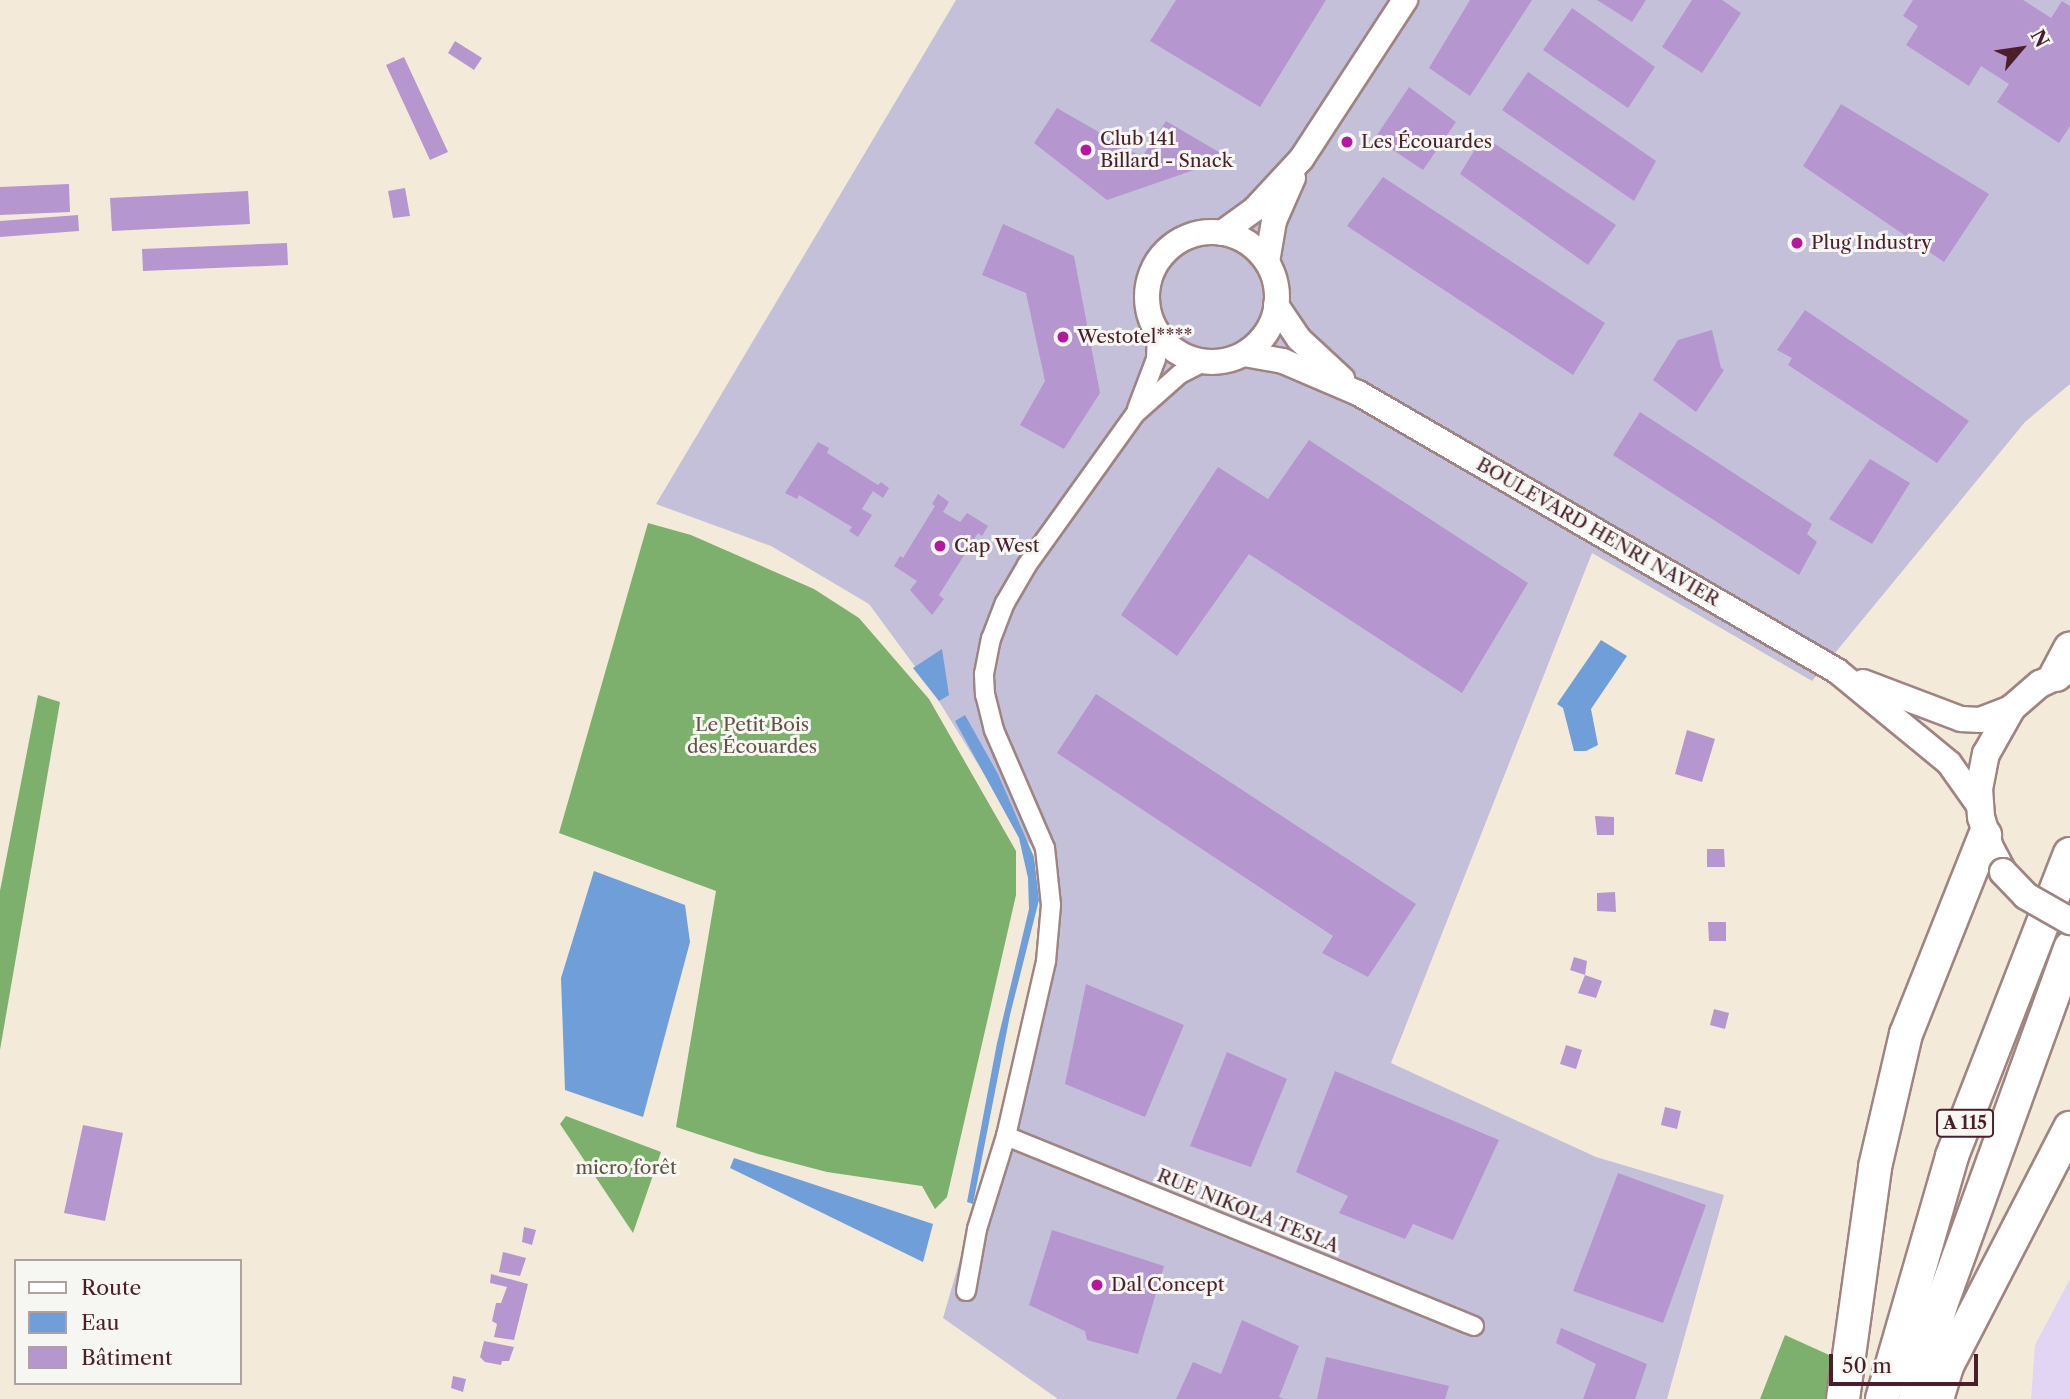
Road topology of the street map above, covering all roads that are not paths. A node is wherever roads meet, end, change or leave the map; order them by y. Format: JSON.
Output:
{"nodes":[{"id":1,"x":1405,"y":0,"type":"edge"},
{"id":2,"x":1302,"y":158,"type":"junction"},
{"id":3,"x":1222,"y":233,"type":"junction"},
{"id":4,"x":1267,"y":262,"type":"junction"},
{"id":5,"x":1276,"y":305,"type":"junction"},
{"id":6,"x":1157,"y":332,"type":"junction"},
{"id":7,"x":1244,"y":354,"type":"junction"},
{"id":8,"x":1204,"y":362,"type":"junction"},
{"id":9,"x":1358,"y":393,"type":"junction"},
{"id":10,"x":1136,"y":413,"type":"junction"},
{"id":11,"x":2065,"y":665,"type":"edge"},
{"id":12,"x":1837,"y":671,"type":"junction"},
{"id":13,"x":2012,"y":708,"type":"junction"},
{"id":14,"x":1982,"y":821,"type":"junction"},
{"id":15,"x":2070,"y":854,"type":"edge"},
{"id":16,"x":2070,"y":921,"type":"edge"},
{"id":17,"x":2070,"y":948,"type":"edge"},
{"id":18,"x":2070,"y":1128,"type":"edge"},
{"id":19,"x":1006,"y":1136,"type":"junction"},
{"id":20,"x":966,"y":1291,"type":"dead end"},
{"id":21,"x":1474,"y":1326,"type":"dead end"},
{"id":22,"x":1843,"y":1399,"type":"edge"},
{"id":23,"x":1882,"y":1399,"type":"edge"},
{"id":24,"x":1915,"y":1399,"type":"edge"},
{"id":25,"x":1937,"y":1399,"type":"edge"}],
"edges":[{"from":1,"to":2,"type":"main road"},
{"from":2,"to":3,"type":"main road"},
{"from":2,"to":4,"type":"main road"},
{"from":3,"to":4,"type":"main road"},
{"from":3,"to":6,"type":"main road"},
{"from":4,"to":5,"type":"main road"},
{"from":5,"to":7,"type":"main road"},
{"from":5,"to":9,"type":"main road","name":"BOULEVARD HENRI NAVIER"},
{"from":6,"to":8,"type":"main road"},
{"from":6,"to":10,"type":"street"},
{"from":7,"to":8,"type":"main road"},
{"from":7,"to":9,"type":"main road","name":"BOULEVARD HENRI NAVIER"},
{"from":8,"to":10,"type":"street"},
{"from":9,"to":12,"type":"main road","name":"BOULEVARD HENRI NAVIER"},
{"from":10,"to":19,"type":"street"},
{"from":11,"to":13,"type":"main road"},
{"from":12,"to":13,"type":"main road","name":"BOULEVARD HENRI NAVIER"},
{"from":12,"to":14,"type":"main road","name":"BOULEVARD HENRI NAVIER"},
{"from":13,"to":14,"type":"main road"},
{"from":14,"to":16,"type":"main road","bridge":true},
{"from":14,"to":22,"type":"highway"},
{"from":15,"to":23,"type":"highway","number":"A 115"},
{"from":17,"to":24,"type":"highway","number":"A 115"},
{"from":18,"to":25,"type":"highway"},
{"from":19,"to":20,"type":"street"},
{"from":19,"to":21,"type":"street","name":"RUE NIKOLA TESLA"}]}
